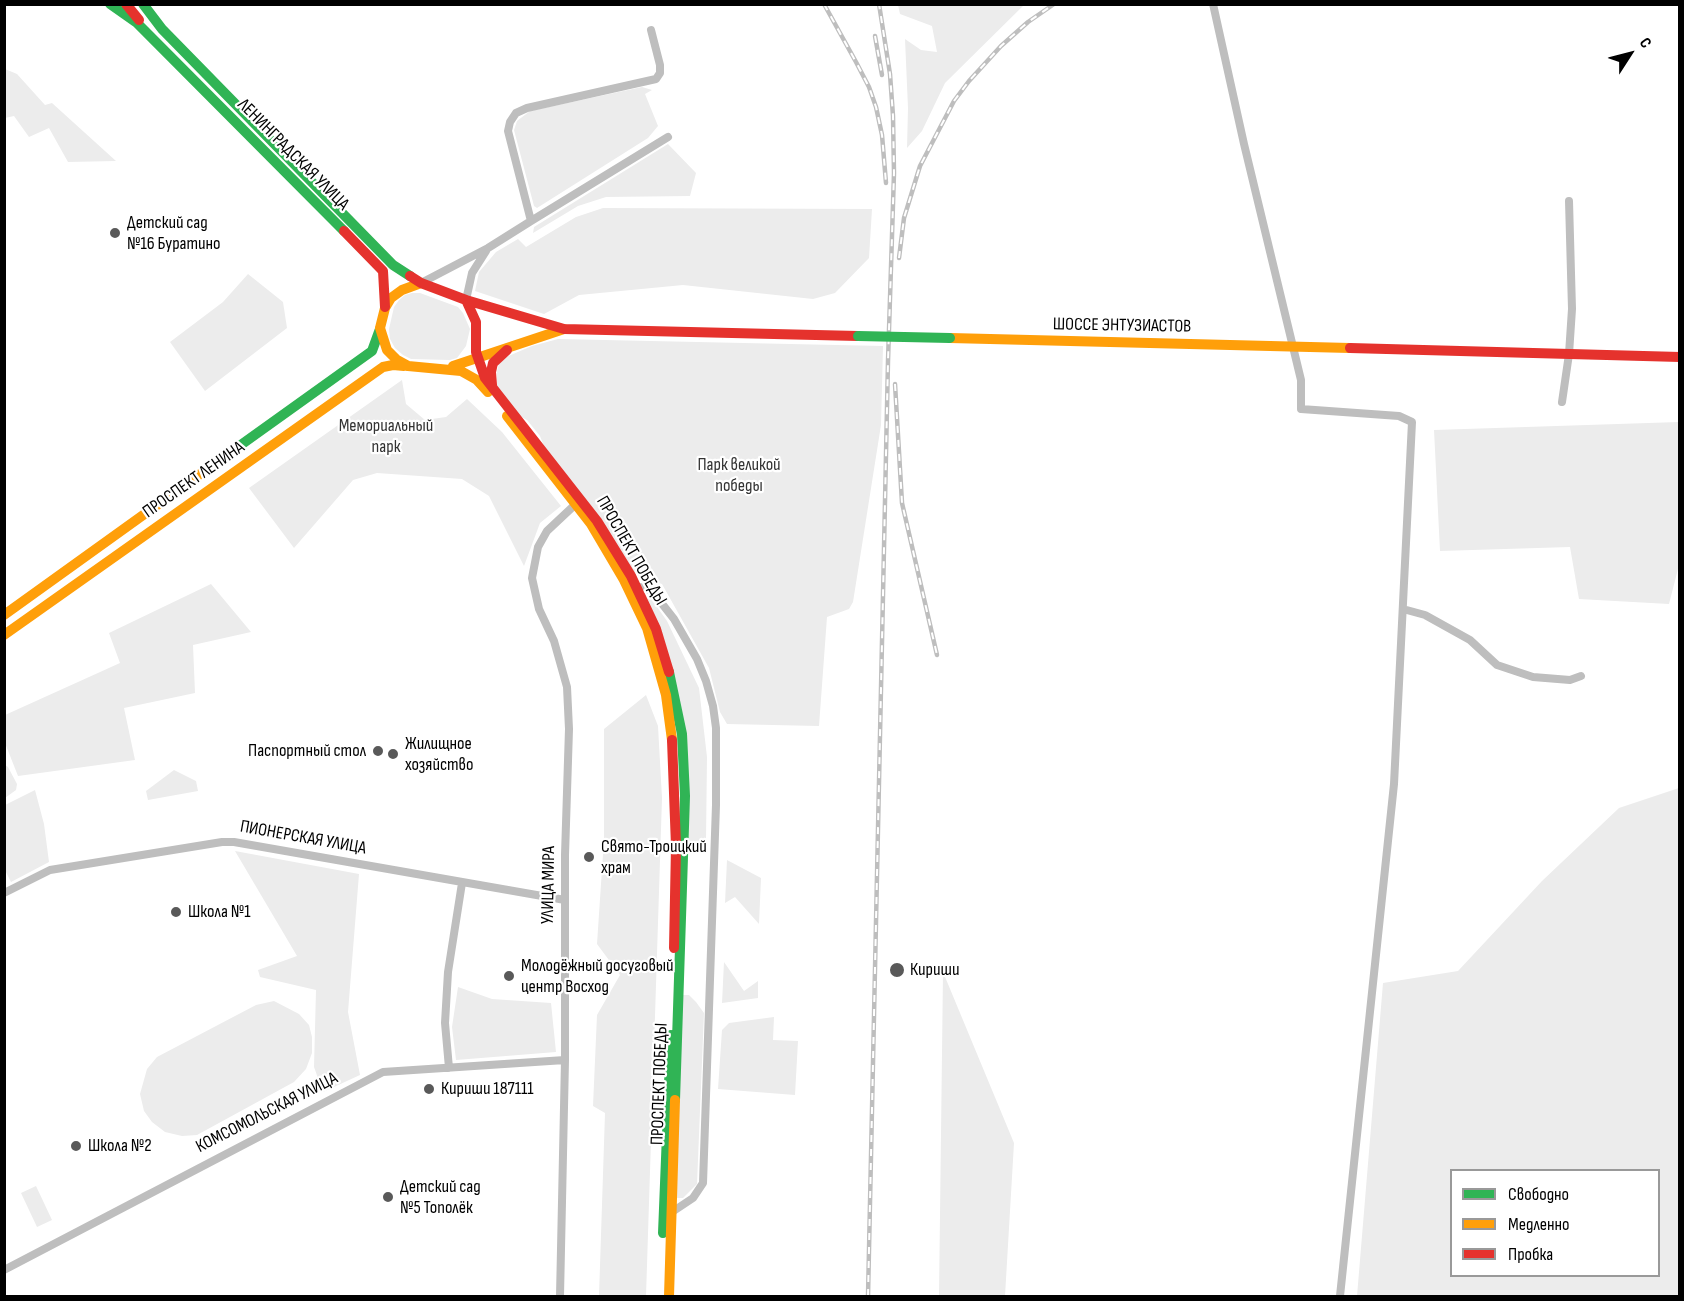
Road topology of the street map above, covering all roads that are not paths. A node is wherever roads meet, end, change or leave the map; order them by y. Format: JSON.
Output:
{"nodes":[{"id":1,"x":111,"y":4,"type":"edge"},
{"id":2,"x":126,"y":4,"type":"edge"},
{"id":3,"x":143,"y":4,"type":"edge"},
{"id":4,"x":151,"y":4,"type":"edge"},
{"id":5,"x":1213,"y":4,"type":"edge"},
{"id":6,"x":162,"y":29,"type":"junction"},
{"id":7,"x":651,"y":30,"type":"dead end"},
{"id":8,"x":152,"y":37,"type":"junction"},
{"id":9,"x":668,"y":137,"type":"dead end"},
{"id":10,"x":1569,"y":201,"type":"dead end"},
{"id":11,"x":531,"y":221,"type":"junction"},
{"id":12,"x":488,"y":248,"type":"junction"},
{"id":13,"x":421,"y":283,"type":"junction"},
{"id":14,"x":466,"y":300,"type":"junction"},
{"id":15,"x":385,"y":308,"type":"junction"},
{"id":16,"x":380,"y":328,"type":"junction"},
{"id":17,"x":564,"y":329,"type":"junction"},
{"id":18,"x":475,"y":343,"type":"junction"},
{"id":19,"x":512,"y":346,"type":"junction"},
{"id":20,"x":1292,"y":347,"type":"junction"},
{"id":21,"x":1569,"y":354,"type":"junction"},
{"id":22,"x":477,"y":357,"type":"junction"},
{"id":23,"x":1680,"y":357,"type":"edge"},
{"id":24,"x":408,"y":366,"type":"junction"},
{"id":25,"x":453,"y":366,"type":"junction"},
{"id":26,"x":435,"y":369,"type":"junction"},
{"id":27,"x":491,"y":390,"type":"junction"},
{"id":28,"x":1562,"y":402,"type":"dead end"},
{"id":29,"x":579,"y":502,"type":"junction"},
{"id":30,"x":637,"y":588,"type":"junction"},
{"id":31,"x":1403,"y":609,"type":"junction"},
{"id":32,"x":4,"y":615,"type":"edge"},
{"id":33,"x":4,"y":635,"type":"edge"},
{"id":34,"x":1581,"y":676,"type":"dead end"},
{"id":35,"x":462,"y":883,"type":"junction"},
{"id":36,"x":4,"y":893,"type":"edge"},
{"id":37,"x":565,"y":900,"type":"junction"},
{"id":38,"x":565,"y":1060,"type":"junction"},
{"id":39,"x":449,"y":1068,"type":"junction"},
{"id":40,"x":672,"y":1212,"type":"junction"},
{"id":41,"x":4,"y":1270,"type":"edge"},
{"id":42,"x":560,"y":1296,"type":"edge"},
{"id":43,"x":662,"y":1296,"type":"edge"},
{"id":44,"x":669,"y":1296,"type":"edge"},
{"id":45,"x":1340,"y":1296,"type":"edge"}],
"edges":[{"from":1,"to":8,"type":"main road"},
{"from":2,"to":8,"type":"main road"},
{"from":3,"to":6,"type":"main road"},
{"from":4,"to":6,"type":"main road"},
{"from":5,"to":20,"type":"street"},
{"from":6,"to":13,"type":"main road","name":"ЛЕНИНГРАДСКАЯ УЛИЦА"},
{"from":7,"to":11,"type":"street"},
{"from":8,"to":15,"type":"main road","name":"ЛЕНИНГРАДСКАЯ УЛИЦА"},
{"from":9,"to":11,"type":"street"},
{"from":10,"to":21,"type":"street"},
{"from":11,"to":12,"type":"street"},
{"from":12,"to":13,"type":"street"},
{"from":12,"to":14,"type":"street"},
{"from":13,"to":14,"type":"main road"},
{"from":13,"to":15,"type":"main road"},
{"from":14,"to":17,"type":"main road"},
{"from":14,"to":18,"type":"main road"},
{"from":15,"to":16,"type":"main road"},
{"from":16,"to":24,"type":"main road"},
{"from":16,"to":32,"type":"main road","name":"ПРОСПЕКТ ЛЕНИНА"},
{"from":17,"to":19,"type":"main road"},
{"from":17,"to":20,"type":"main road","name":"ШОССЕ ЭНТУЗИАСТОВ","bridge":true},
{"from":18,"to":22,"type":"main road"},
{"from":18,"to":25,"type":"main road"},
{"from":19,"to":22,"type":"main road"},
{"from":19,"to":27,"type":"main road"},
{"from":20,"to":21,"type":"main road","name":"ШОССЕ ЭНТУЗИАСТОВ"},
{"from":20,"to":31,"type":"street"},
{"from":21,"to":23,"type":"main road","name":"ШОССЕ ЭНТУЗИАСТОВ"},
{"from":21,"to":28,"type":"street"},
{"from":22,"to":25,"type":"main road"},
{"from":22,"to":27,"type":"main road"},
{"from":24,"to":26,"type":"main road"},
{"from":24,"to":33,"type":"main road","name":"ПРОСПЕКТ ЛЕНИНА"},
{"from":25,"to":26,"type":"main road"},
{"from":26,"to":27,"type":"main road"},
{"from":27,"to":29,"type":"main road","name":"ПРОСПЕКТ ПОБЕДЫ"},
{"from":29,"to":30,"type":"main road","name":"ПРОСПЕКТ ПОБЕДЫ"},
{"from":29,"to":37,"type":"street","name":"УЛИЦА МИРА"},
{"from":29,"to":43,"type":"main road","name":"ПРОСПЕКТ ПОБЕДЫ"},
{"from":30,"to":40,"type":"main road","name":"ПРОСПЕКТ ПОБЕДЫ"},
{"from":30,"to":40,"type":"street"},
{"from":31,"to":34,"type":"street"},
{"from":31,"to":45,"type":"street"},
{"from":35,"to":36,"type":"street","name":"ПИОНЕРСКАЯ УЛИЦА"},
{"from":35,"to":37,"type":"street","name":"ПИОНЕРСКАЯ УЛИЦА"},
{"from":35,"to":39,"type":"street"},
{"from":37,"to":38,"type":"street","name":"УЛИЦА МИРА"},
{"from":38,"to":39,"type":"street","name":"КОМСОМОЛЬСКАЯ УЛИЦА"},
{"from":38,"to":42,"type":"street","name":"УЛИЦА МИРА"},
{"from":39,"to":41,"type":"street","name":"КОМСОМОЛЬСКАЯ УЛИЦА"},
{"from":40,"to":44,"type":"main road","name":"ПРОСПЕКТ ПОБЕДЫ"}]}
